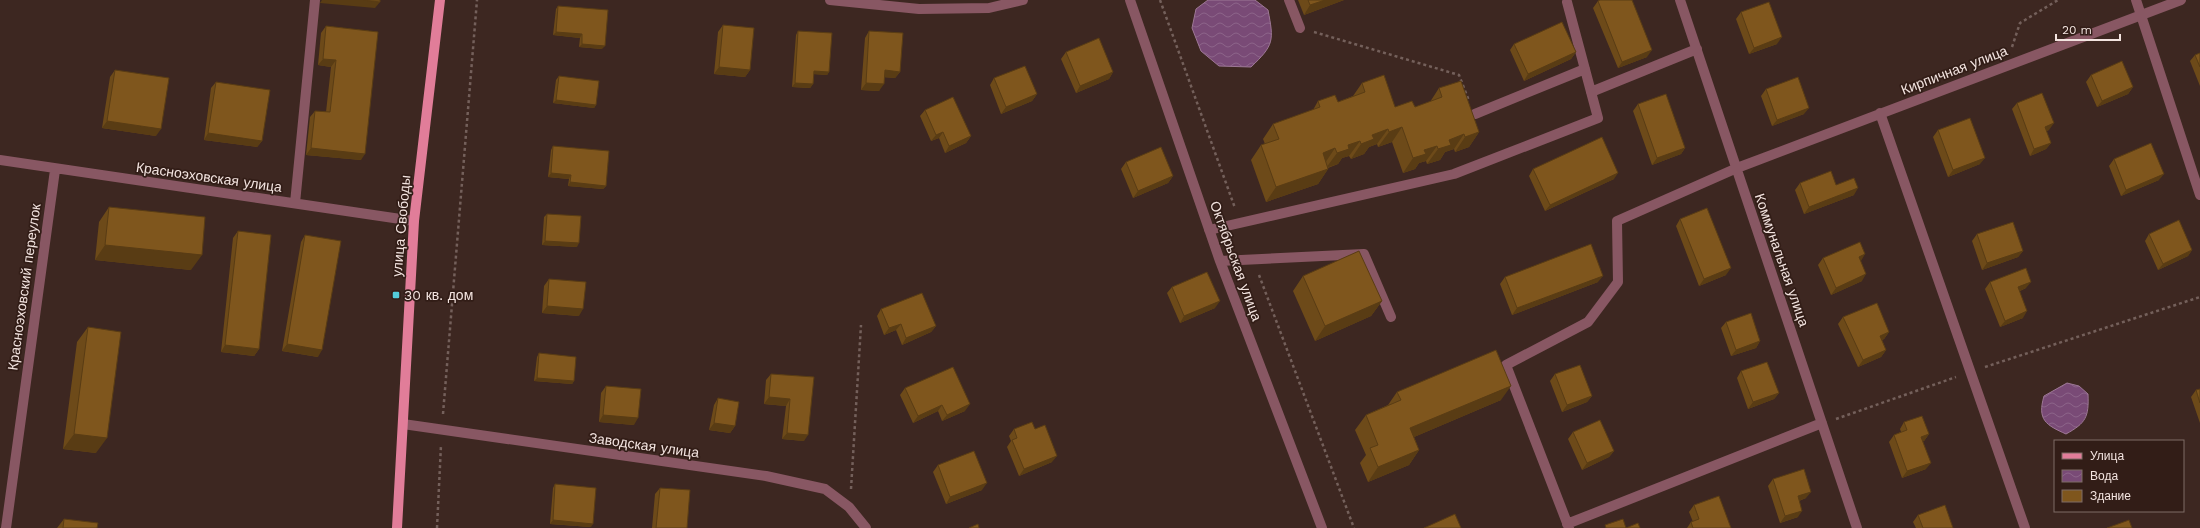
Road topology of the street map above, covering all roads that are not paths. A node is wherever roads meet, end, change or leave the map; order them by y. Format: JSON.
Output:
{"nodes":[{"id":1,"x":315,"y":0,"type":"edge"},
{"id":2,"x":440,"y":0,"type":"edge"},
{"id":3,"x":830,"y":0,"type":"edge"},
{"id":4,"x":1023,"y":0,"type":"edge"},
{"id":5,"x":1130,"y":0,"type":"edge"},
{"id":6,"x":1289,"y":0,"type":"edge"},
{"id":7,"x":1680,"y":0,"type":"edge"},
{"id":8,"x":2136,"y":0,"type":"edge"},
{"id":9,"x":2181,"y":0,"type":"edge"},
{"id":10,"x":1567,"y":2,"type":"dead end"},
{"id":11,"x":988,"y":4,"type":"edge"},
{"id":12,"x":2141,"y":14,"type":"junction"},
{"id":13,"x":1300,"y":28,"type":"road end"},
{"id":14,"x":1697,"y":49,"type":"junction"},
{"id":15,"x":1585,"y":69,"type":"junction"},
{"id":16,"x":1591,"y":92,"type":"junction"},
{"id":17,"x":1880,"y":113,"type":"junction"},
{"id":18,"x":1475,"y":114,"type":"road end"},
{"id":19,"x":0,"y":160,"type":"edge"},
{"id":20,"x":1737,"y":168,"type":"junction"},
{"id":21,"x":55,"y":170,"type":"junction"},
{"id":22,"x":2200,"y":195,"type":"edge"},
{"id":23,"x":294,"y":203,"type":"junction"},
{"id":24,"x":414,"y":221,"type":"junction"},
{"id":25,"x":1209,"y":230,"type":"junction"},
{"id":26,"x":1220,"y":261,"type":"junction"},
{"id":27,"x":1391,"y":317,"type":"dead end"},
{"id":28,"x":1822,"y":423,"type":"junction"},
{"id":29,"x":403,"y":424,"type":"junction"},
{"id":30,"x":1568,"y":526,"type":"edge"},
{"id":31,"x":6,"y":528,"type":"edge"},
{"id":32,"x":397,"y":528,"type":"edge"},
{"id":33,"x":866,"y":528,"type":"edge"},
{"id":34,"x":1322,"y":528,"type":"edge"},
{"id":35,"x":1857,"y":528,"type":"edge"},
{"id":36,"x":2025,"y":528,"type":"edge"}],
"edges":[{"from":1,"to":23,"type":"street"},
{"from":2,"to":24,"type":"main road","name":"улица Свободы"},
{"from":3,"to":11,"type":"street"},
{"from":4,"to":11,"type":"street"},
{"from":5,"to":25,"type":"street","name":"Октябрьская улица"},
{"from":6,"to":13,"type":"street"},
{"from":7,"to":14,"type":"street","name":"Коммунальная улица"},
{"from":8,"to":12,"type":"street"},
{"from":9,"to":12,"type":"street","name":"Кирпичная улица"},
{"from":10,"to":15,"type":"street"},
{"from":12,"to":17,"type":"street","name":"Кирпичная улица"},
{"from":12,"to":22,"type":"street"},
{"from":14,"to":16,"type":"street"},
{"from":14,"to":20,"type":"street","name":"Коммунальная улица"},
{"from":15,"to":16,"type":"street"},
{"from":15,"to":18,"type":"street"},
{"from":16,"to":25,"type":"street"},
{"from":17,"to":20,"type":"street","name":"Кирпичная улица"},
{"from":17,"to":36,"type":"street"},
{"from":19,"to":21,"type":"street","name":"Красноэховская улица"},
{"from":20,"to":28,"type":"street","name":"Коммунальная улица"},
{"from":20,"to":30,"type":"street","name":"Кирпичная улица"},
{"from":21,"to":23,"type":"street","name":"Красноэховская улица"},
{"from":21,"to":31,"type":"street","name":"Красноэховский переулок"},
{"from":23,"to":24,"type":"street","name":"Красноэховская улица"},
{"from":24,"to":29,"type":"main road","name":"улица Свободы"},
{"from":25,"to":26,"type":"street","name":"Октябрьская улица"},
{"from":26,"to":27,"type":"street"},
{"from":26,"to":34,"type":"street","name":"Октябрьская улица"},
{"from":28,"to":30,"type":"street"},
{"from":28,"to":35,"type":"street","name":"Коммунальная улица"},
{"from":29,"to":32,"type":"main road","name":"улица Свободы"},
{"from":29,"to":33,"type":"street","name":"Заводская улица"}]}
